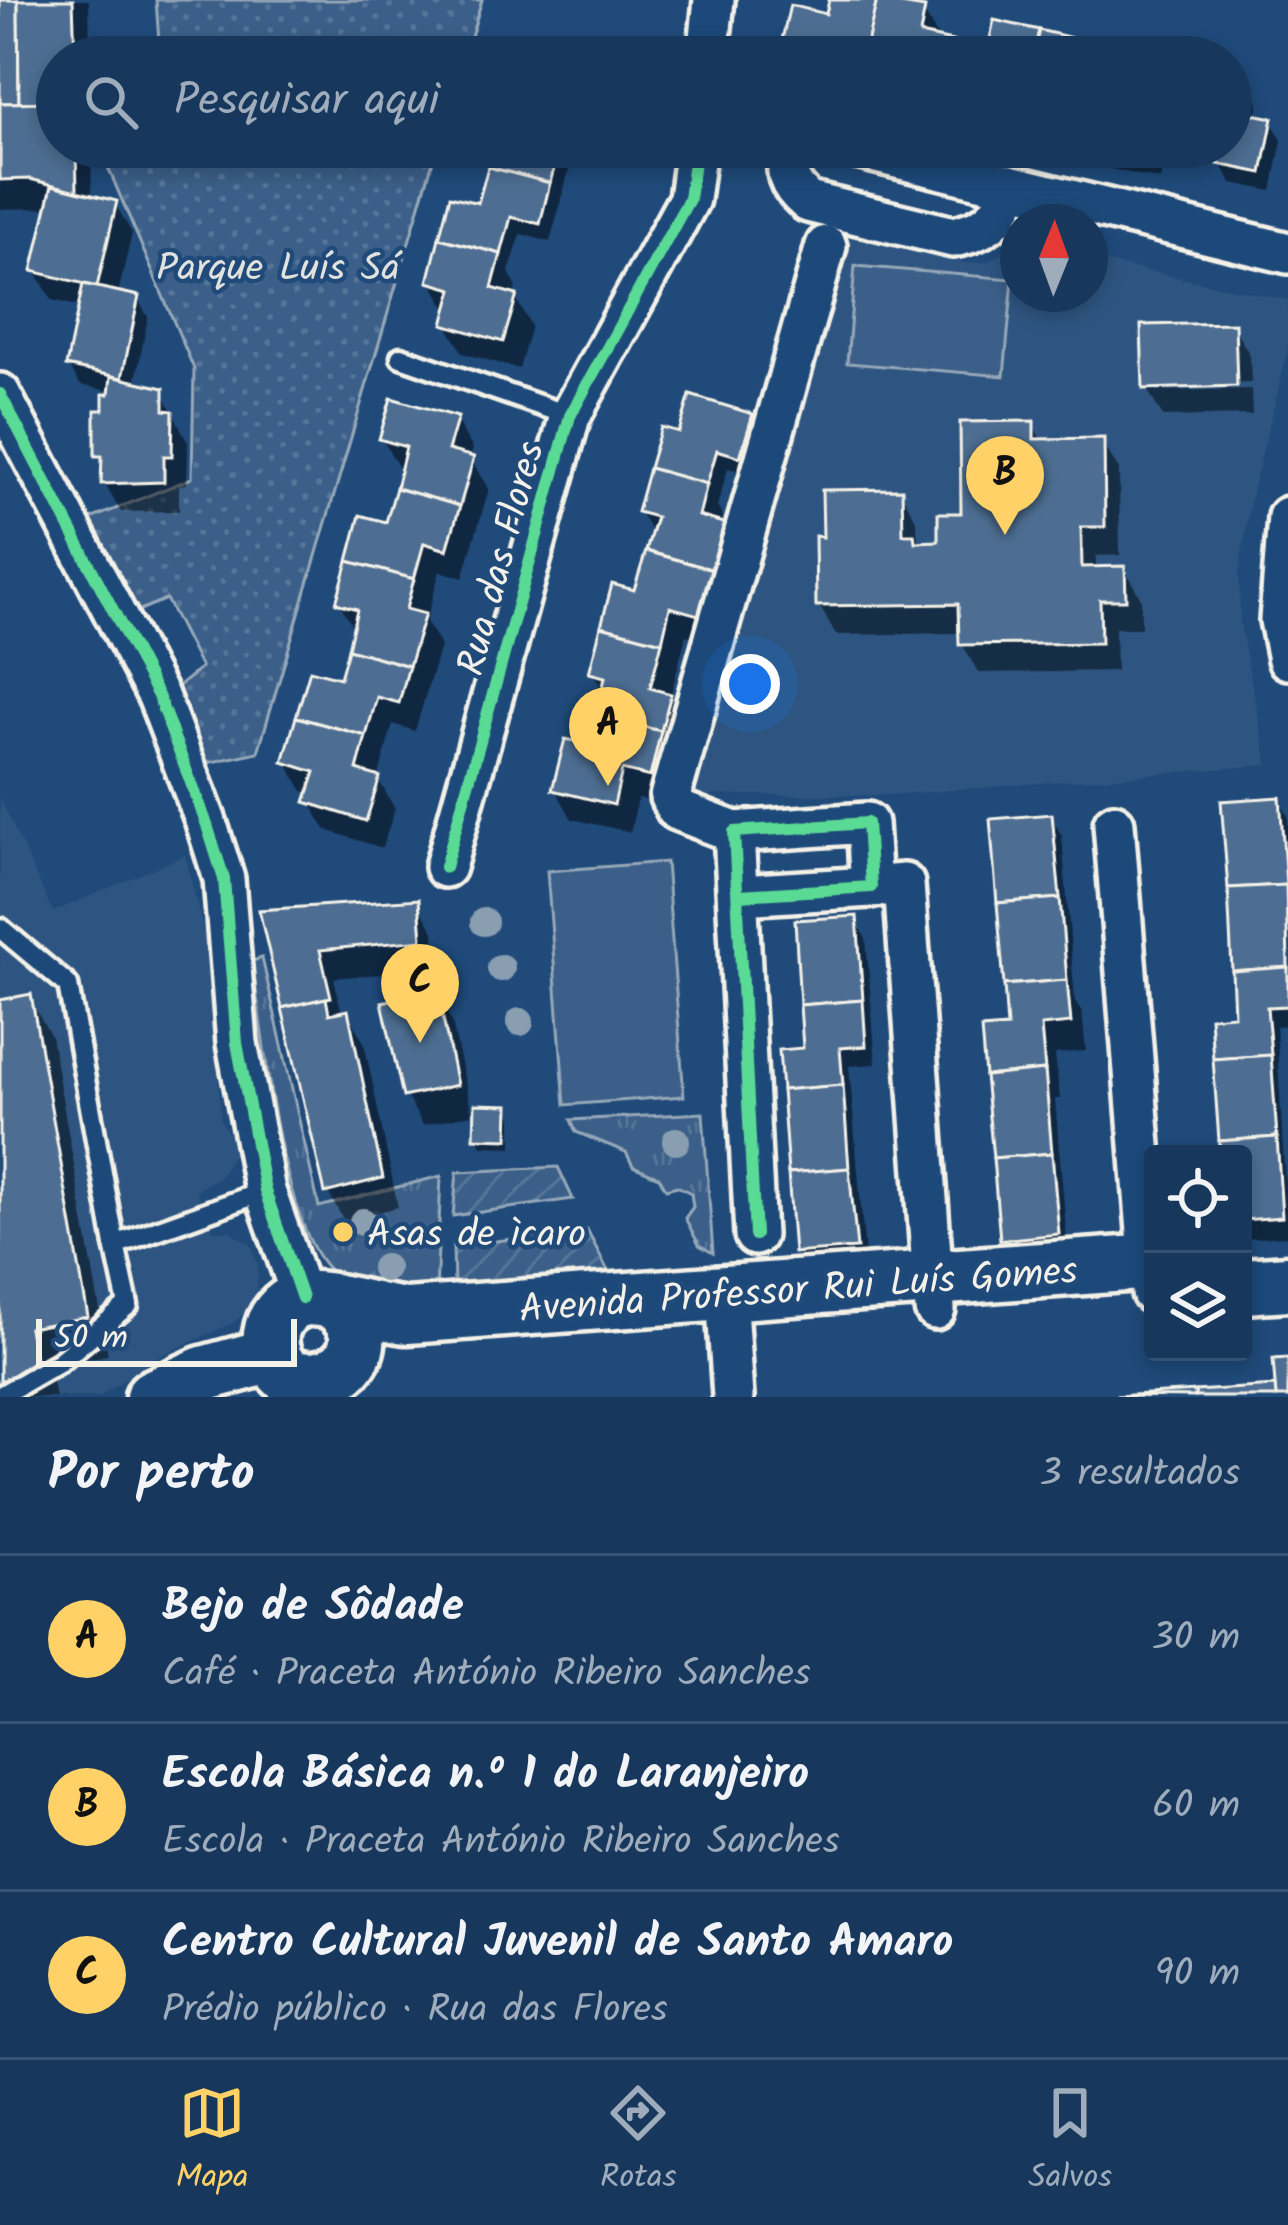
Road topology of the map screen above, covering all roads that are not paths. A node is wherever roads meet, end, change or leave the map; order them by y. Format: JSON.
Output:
{"nodes":[{"id":1,"x":714,"y":0,"type":"edge"},
{"id":2,"x":710,"y":36,"type":"edge"},
{"id":3,"x":693,"y":168,"type":"edge"},
{"id":4,"x":786,"y":168,"type":"edge"},
{"id":5,"x":939,"y":168,"type":"edge"},
{"id":6,"x":1009,"y":185,"type":"junction"},
{"id":7,"x":826,"y":246,"type":"dead end"},
{"id":8,"x":1288,"y":253,"type":"edge"},
{"id":9,"x":401,"y":357,"type":"dead end"},
{"id":10,"x":0,"y":394,"type":"edge"},
{"id":11,"x":570,"y":416,"type":"junction"},
{"id":12,"x":1287,"y":539,"type":"edge"},
{"id":13,"x":1288,"y":659,"type":"edge"},
{"id":14,"x":1114,"y":824,"type":"dead end"},
{"id":15,"x":734,"y":832,"type":"junction"},
{"id":16,"x":445,"y":867,"type":"dead end"},
{"id":17,"x":872,"y":886,"type":"junction"},
{"id":18,"x":739,"y":895,"type":"junction"},
{"id":19,"x":0,"y":928,"type":"edge"},
{"id":20,"x":265,"y":1190,"type":"junction"},
{"id":21,"x":755,"y":1235,"type":"dead end"},
{"id":22,"x":115,"y":1245,"type":"junction"},
{"id":23,"x":1288,"y":1252,"type":"edge"},
{"id":24,"x":1150,"y":1253,"type":"edge"},
{"id":25,"x":1252,"y":1254,"type":"edge"},
{"id":26,"x":1144,"y":1278,"type":"edge"},
{"id":27,"x":1288,"y":1283,"type":"edge"},
{"id":28,"x":1252,"y":1285,"type":"edge"},
{"id":29,"x":934,"y":1293,"type":"junction"},
{"id":30,"x":318,"y":1300,"type":"junction"},
{"id":31,"x":727,"y":1309,"type":"junction"},
{"id":32,"x":445,"y":1330,"type":"junction"},
{"id":33,"x":272,"y":1355,"type":"junction"},
{"id":34,"x":350,"y":1368,"type":"junction"},
{"id":35,"x":0,"y":1396,"type":"edge"},
{"id":36,"x":153,"y":1397,"type":"edge"},
{"id":37,"x":733,"y":1397,"type":"edge"}],
"edges":[{"from":1,"to":2,"type":"street"},
{"from":3,"to":11,"type":"street","name":"Rua das Flores"},
{"from":4,"to":6,"type":"street"},
{"from":5,"to":6,"type":"street"},
{"from":6,"to":8,"type":"street"},
{"from":7,"to":15,"type":"street"},
{"from":9,"to":11,"type":"lane"},
{"from":10,"to":20,"type":"street"},
{"from":11,"to":16,"type":"street","name":"Rua das Flores"},
{"from":12,"to":13,"type":"street"},
{"from":14,"to":24,"type":"street"},
{"from":15,"to":17,"type":"street"},
{"from":15,"to":18,"type":"street"},
{"from":17,"to":18,"type":"street"},
{"from":17,"to":29,"type":"street"},
{"from":18,"to":21,"type":"street"},
{"from":19,"to":22,"type":"lane"},
{"from":20,"to":22,"type":"lane"},
{"from":20,"to":30,"type":"street"},
{"from":22,"to":35,"type":"lane"},
{"from":23,"to":25,"type":"main road"},
{"from":26,"to":29,"type":"main road","name":"Avenida Professor Rui Luís Gomes"},
{"from":27,"to":28,"type":"main road"},
{"from":29,"to":31,"type":"main road","name":"Avenida Professor Rui Luís Gomes"},
{"from":30,"to":32,"type":"main road"},
{"from":30,"to":33,"type":"main road"},
{"from":30,"to":34,"type":"main road"},
{"from":31,"to":32,"type":"main road","name":"Avenida Professor Rui Luís Gomes"},
{"from":31,"to":37,"type":"street"},
{"from":32,"to":34,"type":"main road"},
{"from":33,"to":34,"type":"main road"},
{"from":33,"to":36,"type":"main road"}]}
